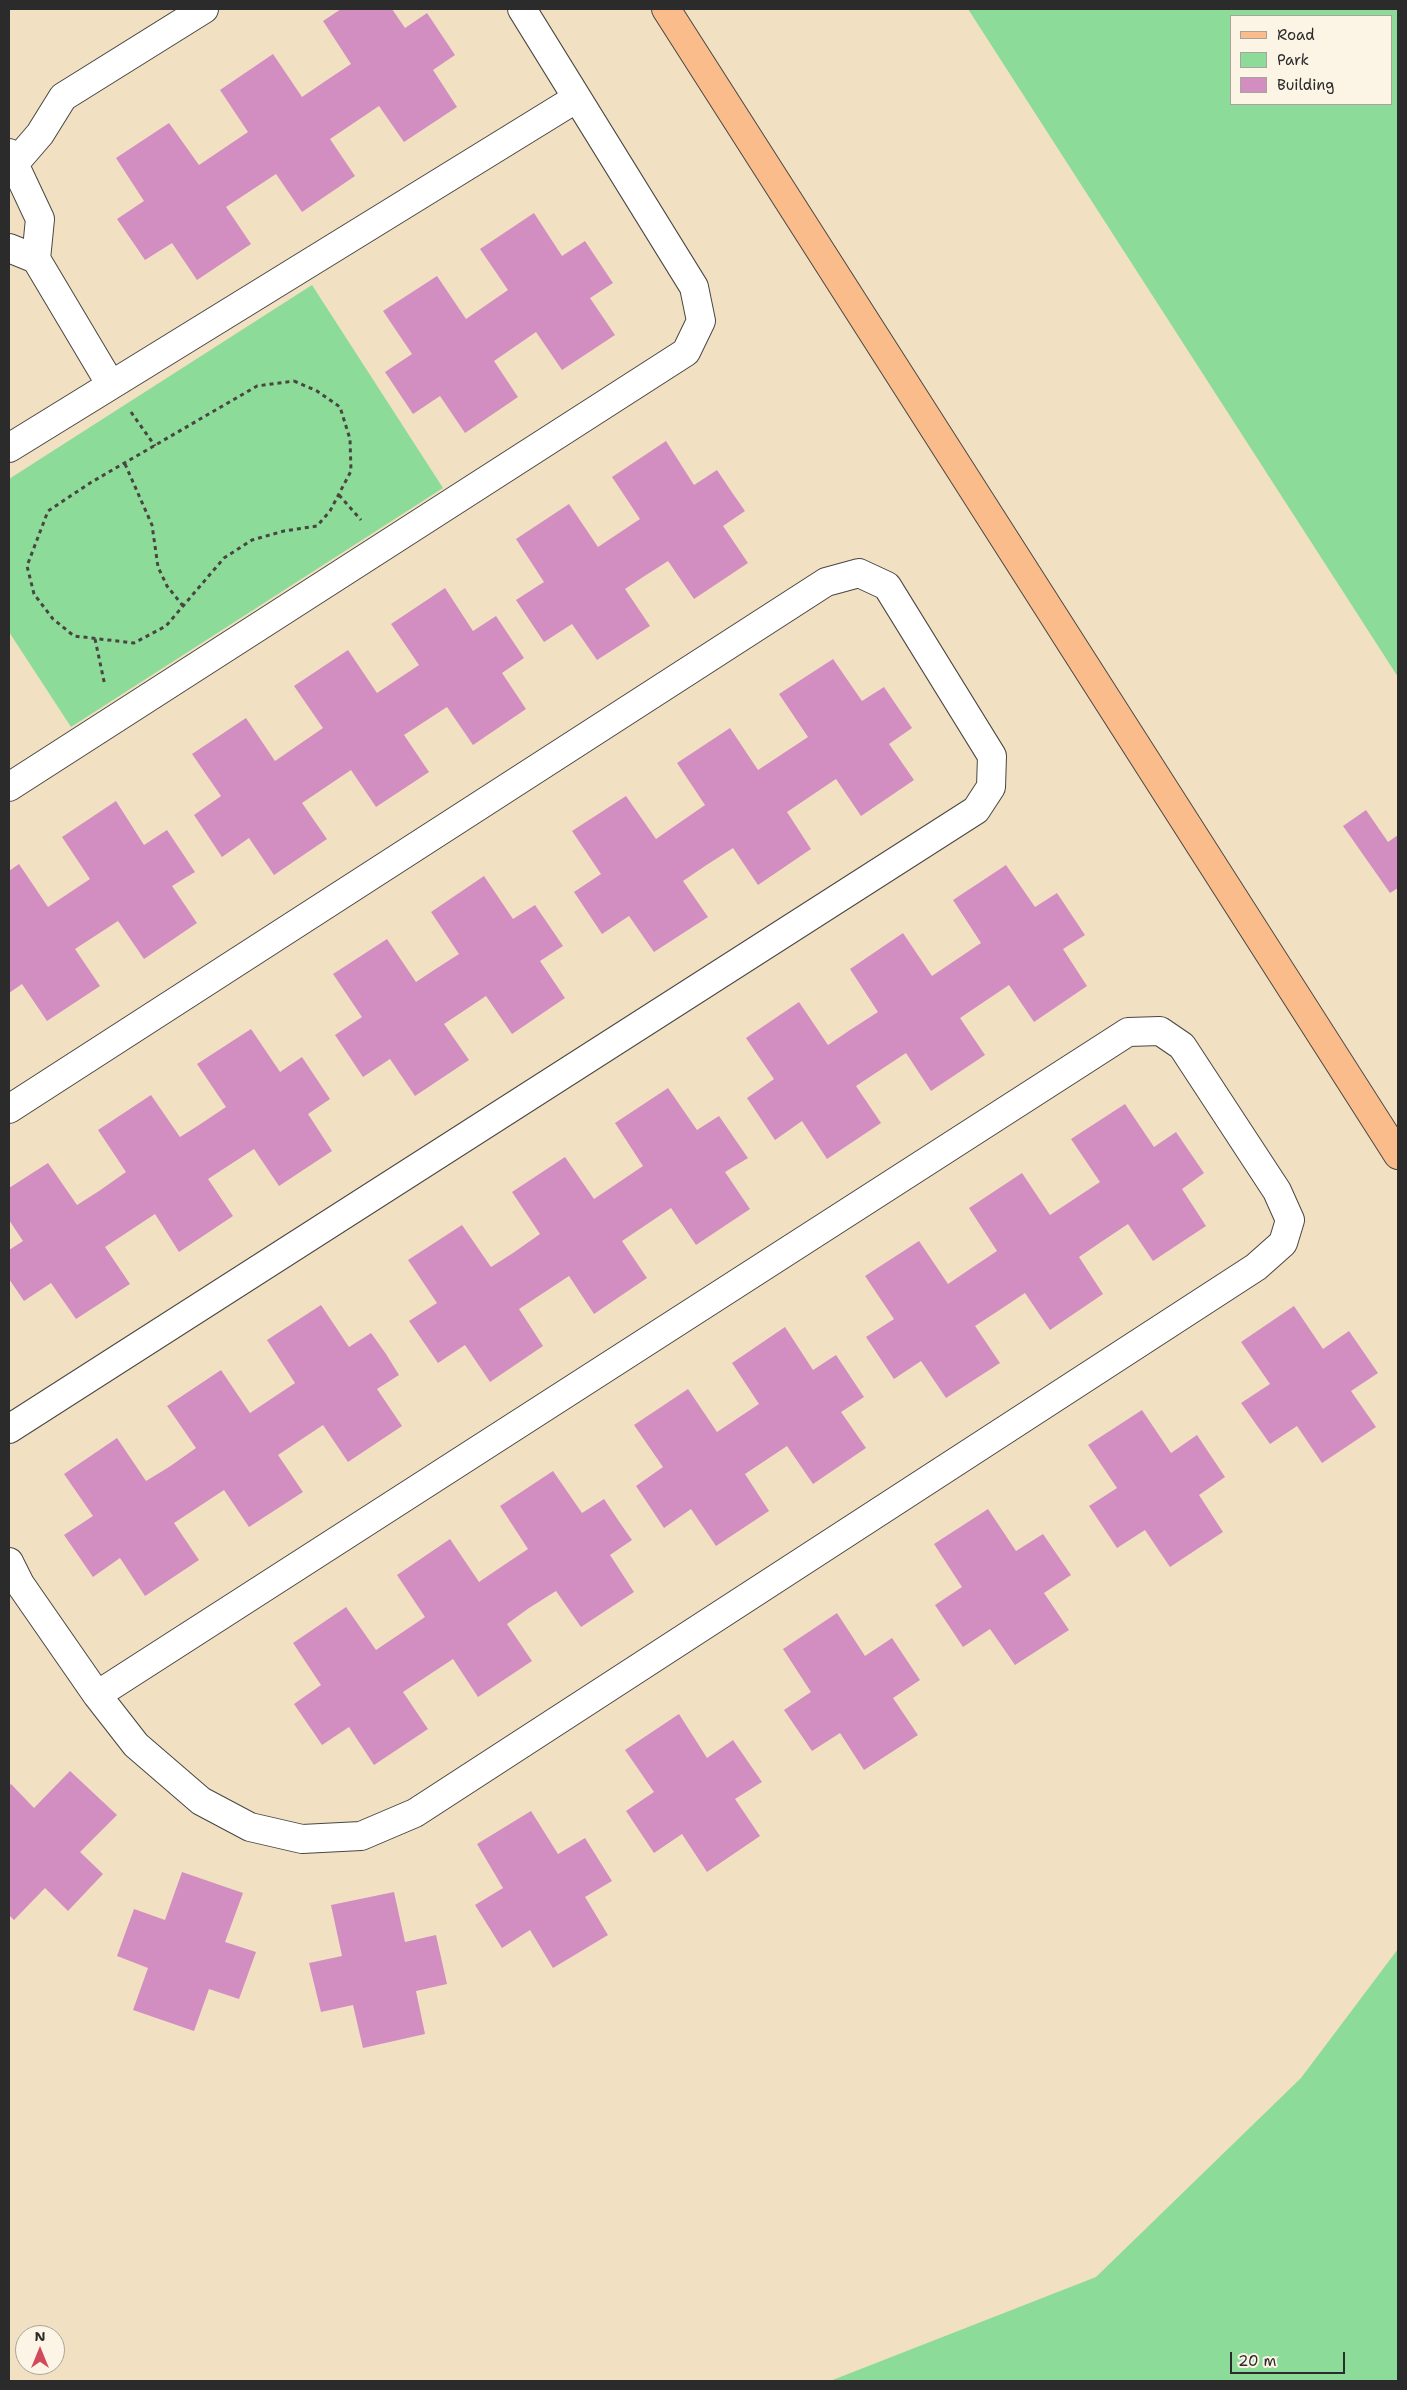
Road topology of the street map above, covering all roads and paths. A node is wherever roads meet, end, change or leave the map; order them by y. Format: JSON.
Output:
{"nodes":[{"id":1,"x":204,"y":9,"type":"edge"},
{"id":2,"x":522,"y":9,"type":"edge"},
{"id":3,"x":666,"y":9,"type":"edge"},
{"id":4,"x":577,"y":98,"type":"junction"},
{"id":5,"x":11,"y":161,"type":"edge"},
{"id":6,"x":9,"y":248,"type":"edge"},
{"id":7,"x":36,"y":258,"type":"junction"},
{"id":8,"x":111,"y":385,"type":"junction"},
{"id":9,"x":155,"y":446,"type":"junction"},
{"id":10,"x":9,"y":448,"type":"edge"},
{"id":11,"x":124,"y":464,"type":"junction"},
{"id":12,"x":183,"y":606,"type":"junction"},
{"id":13,"x":95,"y":639,"type":"junction"},
{"id":14,"x":112,"y":721,"type":"junction"},
{"id":15,"x":9,"y":787,"type":"edge"},
{"id":16,"x":9,"y":1108,"type":"edge"},
{"id":17,"x":1398,"y":1155,"type":"edge"},
{"id":18,"x":9,"y":1429,"type":"edge"},
{"id":19,"x":9,"y":1562,"type":"edge"},
{"id":20,"x":97,"y":1695,"type":"junction"}],
"edges":[{"from":1,"to":5,"type":"street"},
{"from":2,"to":4,"type":"street"},
{"from":3,"to":17,"type":"main road"},
{"from":4,"to":8,"type":"street"},
{"from":4,"to":14,"type":"street"},
{"from":5,"to":7,"type":"street"},
{"from":6,"to":7,"type":"street"},
{"from":7,"to":8,"type":"street"},
{"from":8,"to":9,"type":"path"},
{"from":8,"to":10,"type":"street"},
{"from":9,"to":11,"type":"path"},
{"from":9,"to":12,"type":"path"},
{"from":11,"to":12,"type":"path"},
{"from":11,"to":13,"type":"path"},
{"from":12,"to":13,"type":"path"},
{"from":13,"to":14,"type":"path"},
{"from":14,"to":15,"type":"street"},
{"from":16,"to":18,"type":"street"},
{"from":19,"to":20,"type":"street"},
{"from":20,"to":20,"type":"street"}]}
